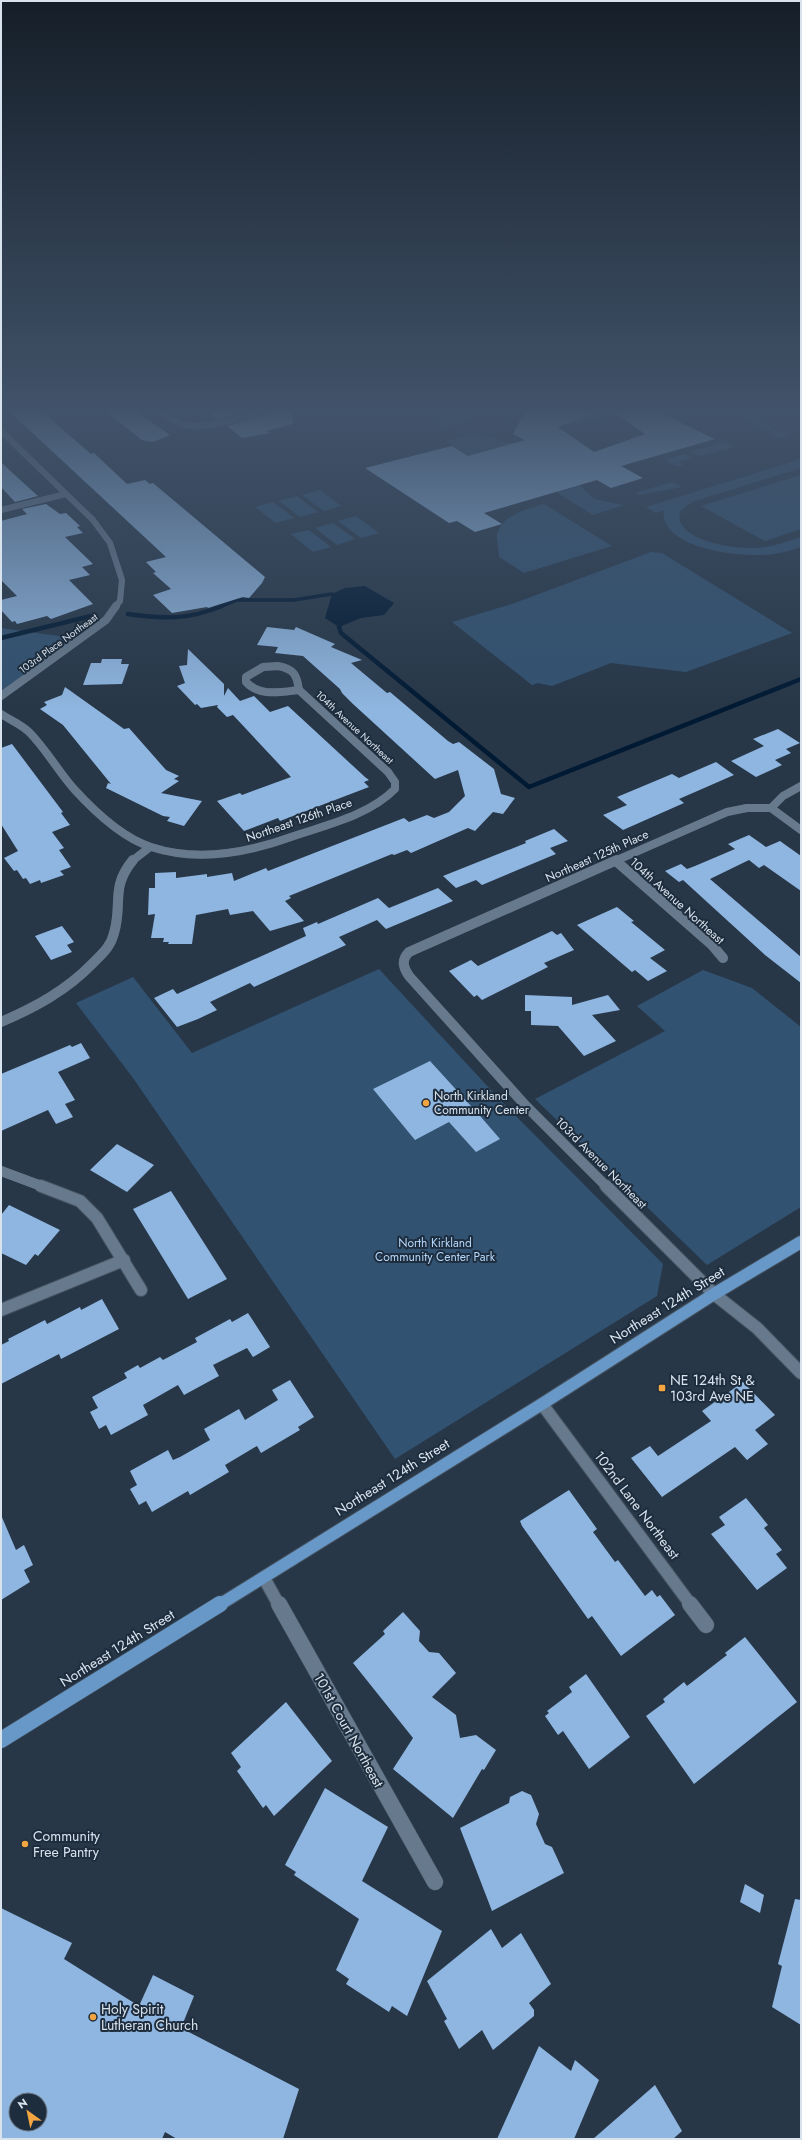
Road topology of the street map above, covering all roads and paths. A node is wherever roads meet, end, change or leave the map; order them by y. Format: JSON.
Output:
{"nodes":[{"id":1,"x":81,"y":509,"type":"edge"},
{"id":2,"x":299,"y":690,"type":"junction"},
{"id":3,"x":1,"y":696,"type":"edge"},
{"id":4,"x":1,"y":714,"type":"edge"},
{"id":5,"x":395,"y":782,"type":"joint"},
{"id":6,"x":801,"y":786,"type":"edge"},
{"id":7,"x":771,"y":808,"type":"junction"},
{"id":8,"x":801,"y":830,"type":"edge"},
{"id":9,"x":150,"y":847,"type":"junction"},
{"id":10,"x":616,"y":861,"type":"junction"},
{"id":11,"x":404,"y":957,"type":"joint"},
{"id":12,"x":723,"y":958,"type":"dead end"},
{"id":13,"x":1,"y":1022,"type":"edge"},
{"id":14,"x":1,"y":1171,"type":"edge"},
{"id":15,"x":801,"y":1242,"type":"edge"},
{"id":16,"x":124,"y":1260,"type":"junction"},
{"id":17,"x":141,"y":1290,"type":"dead end"},
{"id":18,"x":714,"y":1294,"type":"junction"},
{"id":19,"x":1,"y":1310,"type":"edge"},
{"id":20,"x":801,"y":1373,"type":"edge"},
{"id":21,"x":542,"y":1404,"type":"junction"},
{"id":22,"x":264,"y":1578,"type":"junction"},
{"id":23,"x":706,"y":1625,"type":"dead end"},
{"id":24,"x":1,"y":1740,"type":"edge"},
{"id":25,"x":434,"y":1882,"type":"dead end"}],
"edges":[{"from":1,"to":3,"type":"street","name":"103rd Place Northeast"},
{"from":2,"to":2,"type":"street","name":"104th Avenue Northeast"},
{"from":2,"to":5,"type":"street","name":"104th Avenue Northeast"},
{"from":4,"to":9,"type":"street"},
{"from":5,"to":9,"type":"street","name":"Northeast 126th Place"},
{"from":6,"to":7,"type":"street"},
{"from":7,"to":8,"type":"street"},
{"from":7,"to":10,"type":"street","name":"Northeast 125th Place"},
{"from":9,"to":13,"type":"street"},
{"from":10,"to":11,"type":"street","name":"Northeast 125th Place"},
{"from":10,"to":12,"type":"street","name":"104th Avenue Northeast"},
{"from":11,"to":18,"type":"street","name":"103rd Avenue Northeast"},
{"from":14,"to":16,"type":"street"},
{"from":15,"to":18,"type":"main road","name":"Northeast 124th Street"},
{"from":16,"to":17,"type":"street"},
{"from":16,"to":19,"type":"street"},
{"from":18,"to":20,"type":"street","name":"103rd Avenue Northeast"},
{"from":18,"to":21,"type":"main road","name":"Northeast 124th Street"},
{"from":21,"to":22,"type":"main road","name":"Northeast 124th Street"},
{"from":21,"to":23,"type":"street","name":"102nd Lane Northeast"},
{"from":22,"to":24,"type":"main road","name":"Northeast 124th Street"},
{"from":22,"to":25,"type":"street","name":"101st Court Northeast"}]}
